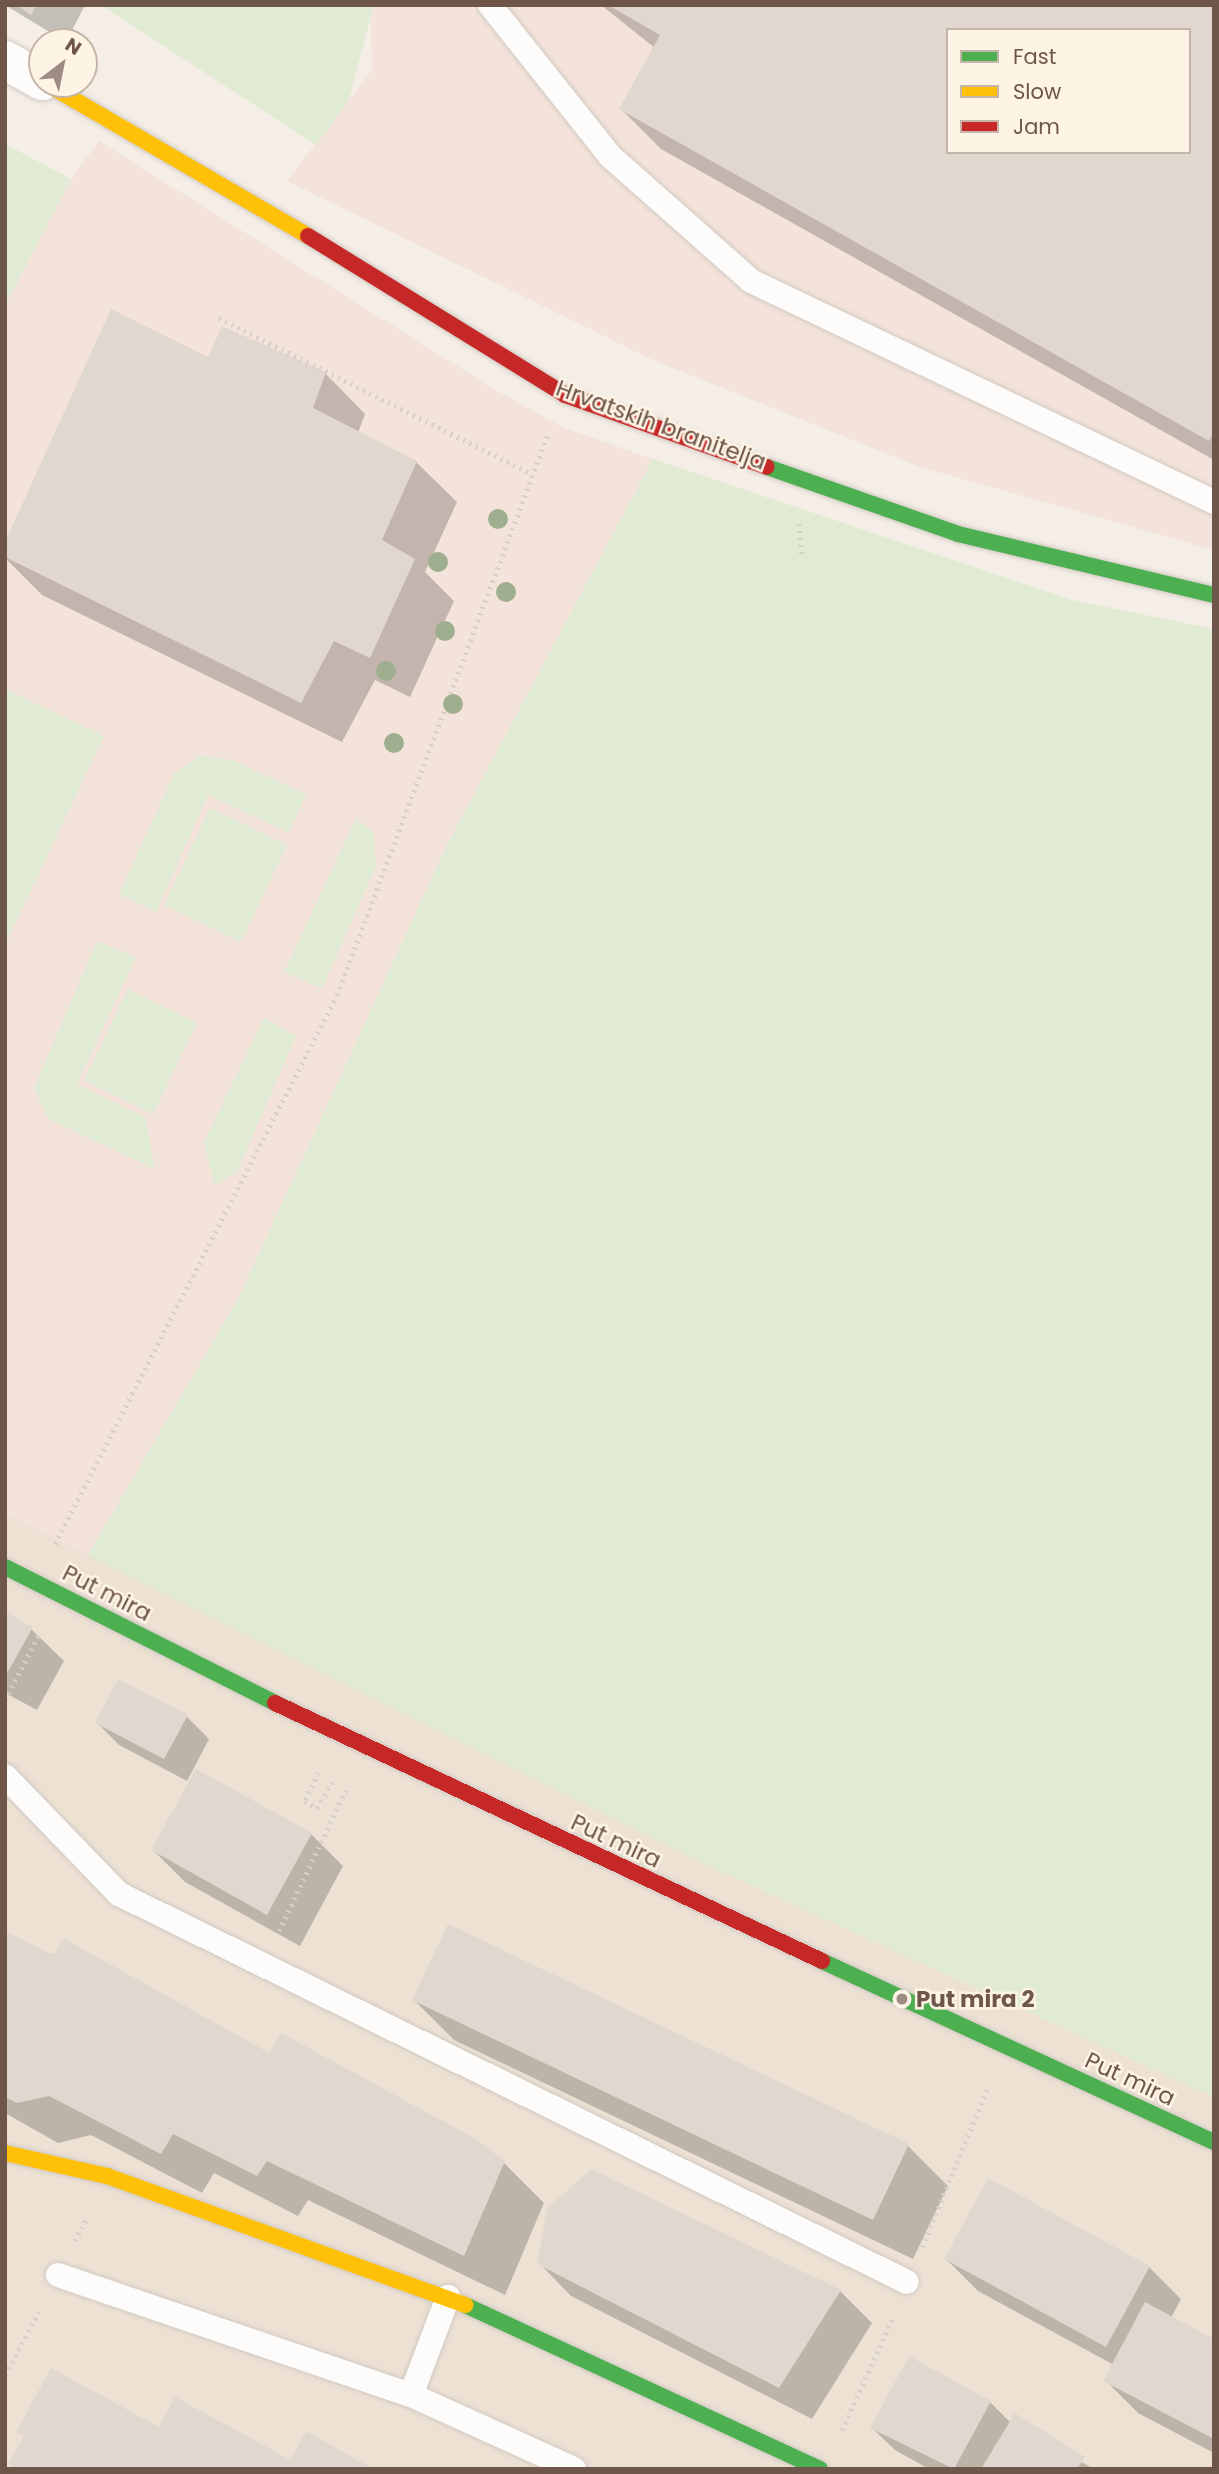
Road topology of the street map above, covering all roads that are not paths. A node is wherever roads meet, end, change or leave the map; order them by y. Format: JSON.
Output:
{"nodes":[{"id":1,"x":490,"y":5,"type":"edge"},
{"id":2,"x":5,"y":60,"type":"edge"},
{"id":3,"x":28,"y":73,"type":"edge"},
{"id":4,"x":71,"y":98,"type":"edge"},
{"id":5,"x":1214,"y":502,"type":"edge"},
{"id":6,"x":1214,"y":595,"type":"edge"},
{"id":7,"x":5,"y":1567,"type":"edge"},
{"id":8,"x":5,"y":1776,"type":"edge"},
{"id":9,"x":1214,"y":2142,"type":"edge"},
{"id":10,"x":5,"y":2153,"type":"edge"},
{"id":11,"x":58,"y":2275,"type":"dead end"},
{"id":12,"x":907,"y":2282,"type":"road end"},
{"id":13,"x":447,"y":2297,"type":"junction"},
{"id":14,"x":411,"y":2395,"type":"junction"},
{"id":15,"x":573,"y":2469,"type":"edge"},
{"id":16,"x":820,"y":2469,"type":"edge"}],
"edges":[{"from":1,"to":5,"type":"lane"},
{"from":2,"to":3,"type":"street"},
{"from":4,"to":6,"type":"street","name":"Hrvatskih branitelja"},
{"from":7,"to":9,"type":"street","name":"Put mira"},
{"from":8,"to":12,"type":"lane"},
{"from":10,"to":13,"type":"street"},
{"from":11,"to":14,"type":"lane"},
{"from":13,"to":14,"type":"lane"},
{"from":13,"to":16,"type":"street"},
{"from":14,"to":15,"type":"lane"}]}
